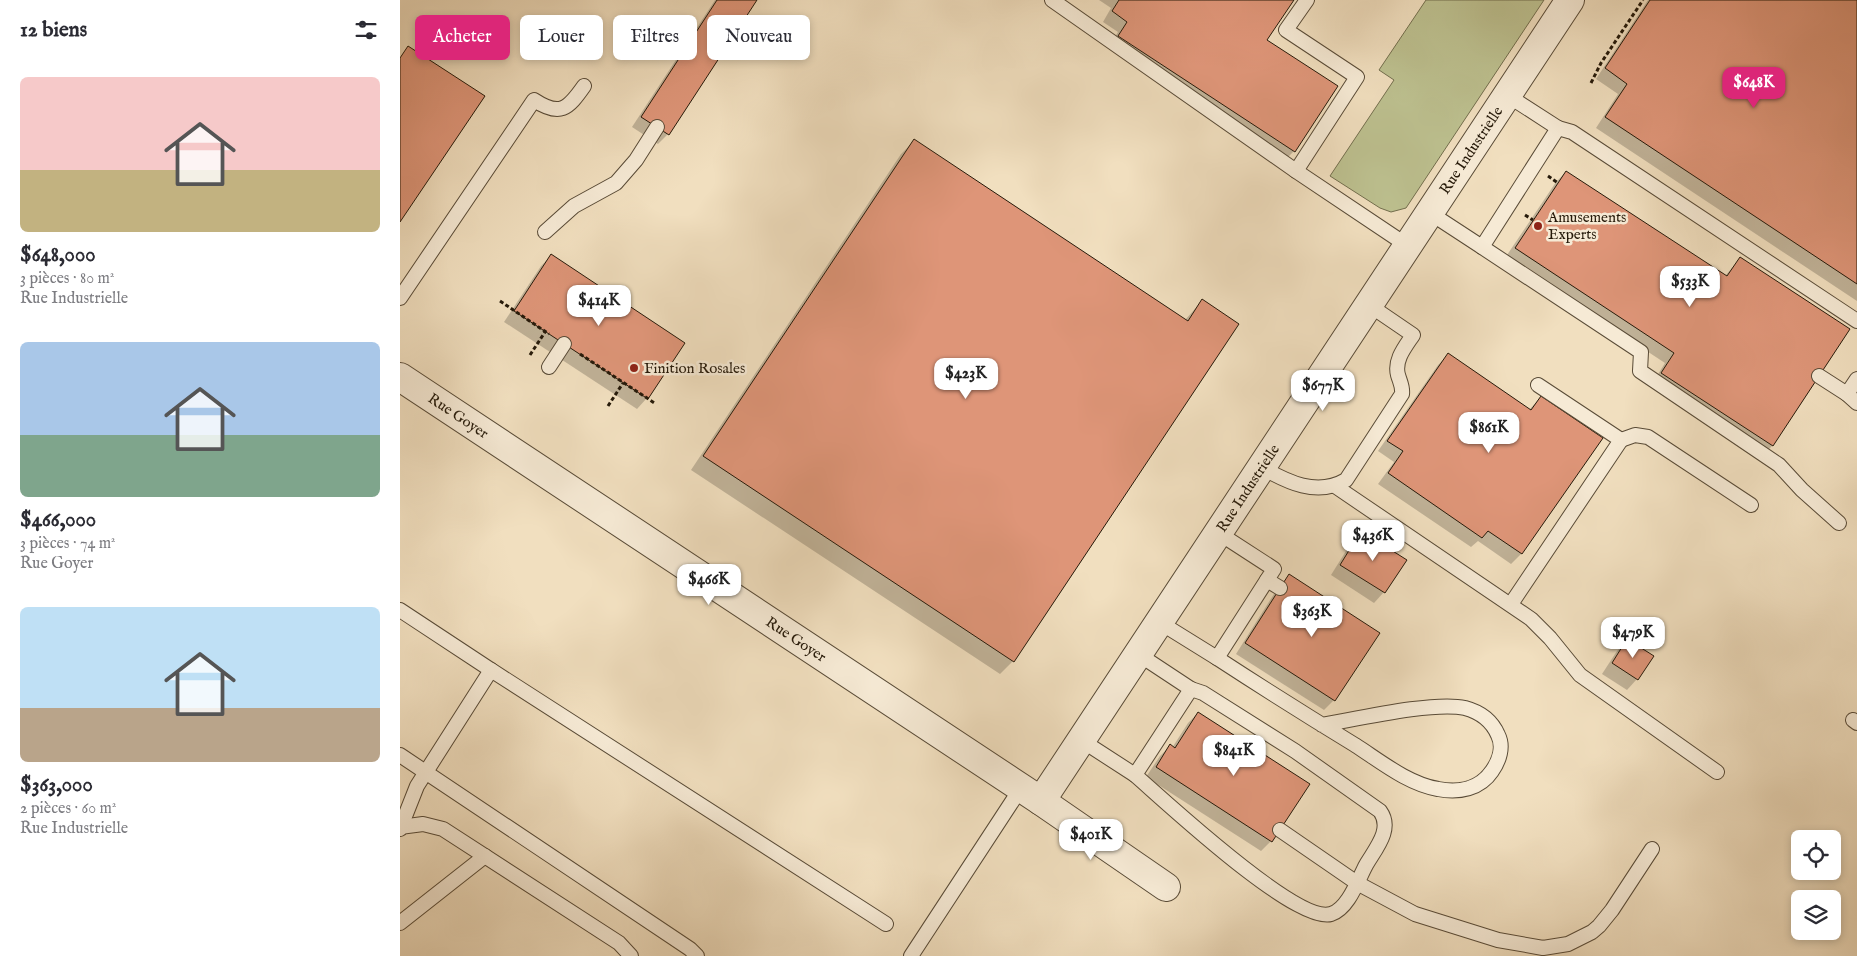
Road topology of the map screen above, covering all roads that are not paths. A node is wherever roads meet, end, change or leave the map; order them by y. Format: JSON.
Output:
{"nodes":[{"id":1,"x":1052,"y":0,"type":"edge"},
{"id":2,"x":1307,"y":0,"type":"edge"},
{"id":3,"x":1570,"y":0,"type":"edge"},
{"id":4,"x":584,"y":86,"type":"dead end"},
{"id":5,"x":1507,"y":95,"type":"junction"},
{"id":6,"x":657,"y":127,"type":"dead end"},
{"id":7,"x":1558,"y":128,"type":"junction"},
{"id":8,"x":1296,"y":171,"type":"junction"},
{"id":9,"x":1430,"y":213,"type":"junction"},
{"id":10,"x":545,"y":232,"type":"dead end"},
{"id":11,"x":1408,"y":246,"type":"junction"},
{"id":12,"x":1482,"y":247,"type":"junction"},
{"id":13,"x":400,"y":298,"type":"edge"},
{"id":14,"x":1369,"y":305,"type":"junction"},
{"id":15,"x":1857,"y":321,"type":"edge"},
{"id":16,"x":564,"y":344,"type":"dead end"},
{"id":17,"x":549,"y":367,"type":"dead end"},
{"id":18,"x":400,"y":376,"type":"edge"},
{"id":19,"x":1819,"y":376,"type":"dead end"},
{"id":20,"x":1857,"y":379,"type":"edge"},
{"id":21,"x":1538,"y":385,"type":"dead end"},
{"id":22,"x":1852,"y":399,"type":"edge"},
{"id":23,"x":1621,"y":440,"type":"junction"},
{"id":24,"x":1261,"y":467,"type":"junction"},
{"id":25,"x":1335,"y":486,"type":"junction"},
{"id":26,"x":1751,"y":505,"type":"dead end"},
{"id":27,"x":1839,"y":523,"type":"dead end"},
{"id":28,"x":1217,"y":532,"type":"junction"},
{"id":29,"x":1268,"y":580,"type":"junction"},
{"id":30,"x":1280,"y":588,"type":"dead end"},
{"id":31,"x":1511,"y":604,"type":"junction"},
{"id":32,"x":400,"y":610,"type":"edge"},
{"id":33,"x":1159,"y":622,"type":"junction"},
{"id":34,"x":1138,"y":654,"type":"junction"},
{"id":35,"x":1217,"y":658,"type":"junction"},
{"id":36,"x":491,"y":670,"type":"junction"},
{"id":37,"x":1191,"y":689,"type":"junction"},
{"id":38,"x":1322,"y":725,"type":"junction"},
{"id":39,"x":1081,"y":740,"type":"junction"},
{"id":40,"x":400,"y":755,"type":"edge"},
{"id":41,"x":426,"y":772,"type":"junction"},
{"id":42,"x":1717,"y":772,"type":"dead end"},
{"id":43,"x":1135,"y":775,"type":"junction"},
{"id":44,"x":1031,"y":794,"type":"junction"},
{"id":45,"x":400,"y":828,"type":"edge"},
{"id":46,"x":1280,"y":830,"type":"dead end"},
{"id":47,"x":1652,"y":849,"type":"dead end"},
{"id":48,"x":485,"y":856,"type":"junction"},
{"id":49,"x":1357,"y":883,"type":"junction"},
{"id":50,"x":1166,"y":887,"type":"dead end"},
{"id":51,"x":400,"y":923,"type":"edge"},
{"id":52,"x":886,"y":924,"type":"dead end"},
{"id":53,"x":631,"y":956,"type":"edge"},
{"id":54,"x":697,"y":956,"type":"edge"},
{"id":55,"x":912,"y":956,"type":"edge"}],
"edges":[{"from":1,"to":8,"type":"lane"},
{"from":2,"to":8,"type":"lane"},
{"from":3,"to":5,"type":"street","name":"Rue Industrielle"},
{"from":4,"to":13,"type":"lane"},
{"from":5,"to":7,"type":"lane"},
{"from":5,"to":9,"type":"street","name":"Rue Industrielle"},
{"from":6,"to":10,"type":"lane"},
{"from":7,"to":12,"type":"lane"},
{"from":7,"to":15,"type":"lane"},
{"from":8,"to":11,"type":"lane"},
{"from":9,"to":11,"type":"street","name":"Rue Industrielle"},
{"from":9,"to":12,"type":"lane"},
{"from":11,"to":14,"type":"street","name":"Rue Industrielle"},
{"from":12,"to":27,"type":"lane"},
{"from":14,"to":24,"type":"street","name":"Rue Industrielle"},
{"from":14,"to":25,"type":"lane"},
{"from":16,"to":17,"type":"lane"},
{"from":18,"to":44,"type":"street","name":"Rue Goyer"},
{"from":19,"to":22,"type":"lane"},
{"from":20,"to":22,"type":"lane"},
{"from":21,"to":23,"type":"lane"},
{"from":23,"to":26,"type":"lane"},
{"from":23,"to":31,"type":"lane"},
{"from":24,"to":25,"type":"lane"},
{"from":24,"to":28,"type":"street","name":"Rue Industrielle"},
{"from":25,"to":31,"type":"lane"},
{"from":28,"to":29,"type":"lane"},
{"from":28,"to":33,"type":"street","name":"Rue Industrielle"},
{"from":29,"to":30,"type":"lane"},
{"from":29,"to":35,"type":"lane"},
{"from":31,"to":42,"type":"lane"},
{"from":32,"to":36,"type":"lane"},
{"from":33,"to":34,"type":"street","name":"Rue Industrielle"},
{"from":33,"to":35,"type":"lane"},
{"from":34,"to":37,"type":"lane"},
{"from":34,"to":39,"type":"street","name":"Rue Industrielle"},
{"from":35,"to":38,"type":"lane"},
{"from":36,"to":41,"type":"lane"},
{"from":36,"to":52,"type":"lane"},
{"from":37,"to":43,"type":"lane"},
{"from":37,"to":49,"type":"lane"},
{"from":38,"to":38,"type":"lane"},
{"from":39,"to":43,"type":"lane"},
{"from":39,"to":44,"type":"street","name":"Rue Industrielle"},
{"from":40,"to":41,"type":"lane"},
{"from":41,"to":45,"type":"lane"},
{"from":41,"to":54,"type":"lane"},
{"from":43,"to":49,"type":"lane"},
{"from":44,"to":50,"type":"street","name":"Rue Goyer"},
{"from":44,"to":55,"type":"lane"},
{"from":45,"to":48,"type":"lane"},
{"from":46,"to":49,"type":"lane"},
{"from":47,"to":49,"type":"lane"},
{"from":48,"to":51,"type":"lane"},
{"from":48,"to":53,"type":"lane"}]}
